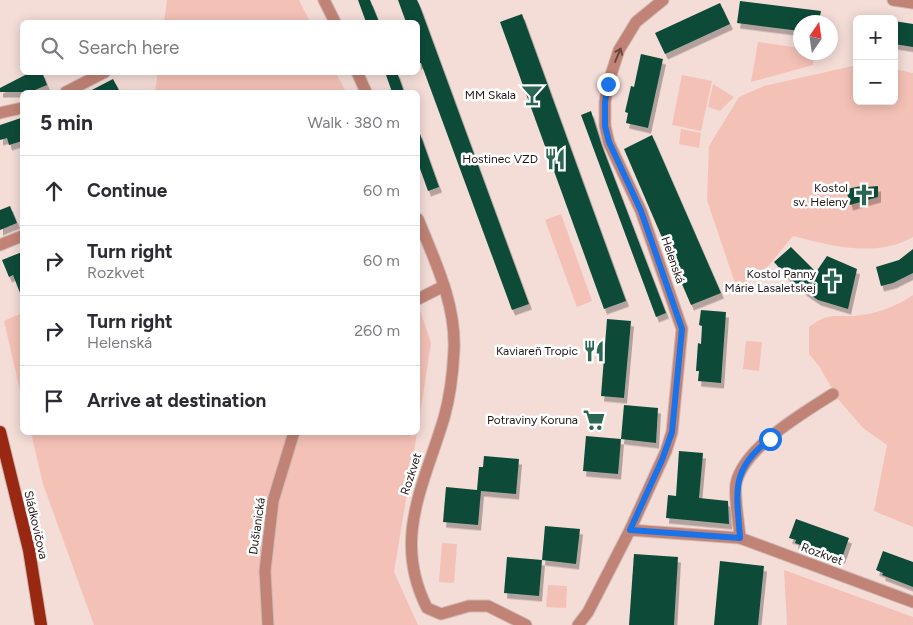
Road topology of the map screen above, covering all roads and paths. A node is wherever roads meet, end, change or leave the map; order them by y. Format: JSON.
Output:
{"nodes":[{"id":1,"x":324,"y":0,"type":"edge"},
{"id":2,"x":663,"y":0,"type":"edge"},
{"id":3,"x":893,"y":0,"type":"edge"},
{"id":4,"x":913,"y":3,"type":"edge"},
{"id":5,"x":334,"y":20,"type":"edge"},
{"id":6,"x":99,"y":75,"type":"edge"},
{"id":7,"x":359,"y":75,"type":"edge"},
{"id":8,"x":70,"y":90,"type":"edge"},
{"id":9,"x":365,"y":90,"type":"edge"},
{"id":10,"x":20,"y":109,"type":"edge"},
{"id":11,"x":0,"y":114,"type":"edge"},
{"id":12,"x":420,"y":224,"type":"edge"},
{"id":13,"x":20,"y":237,"type":"edge"},
{"id":14,"x":0,"y":245,"type":"edge"},
{"id":15,"x":444,"y":286,"type":"junction"},
{"id":16,"x":420,"y":298,"type":"edge"},
{"id":17,"x":833,"y":394,"type":"dead end"},
{"id":18,"x":0,"y":432,"type":"edge"},
{"id":19,"x":293,"y":435,"type":"edge"},
{"id":20,"x":630,"y":530,"type":"junction"},
{"id":21,"x":740,"y":538,"type":"junction"},
{"id":22,"x":913,"y":602,"type":"edge"},
{"id":23,"x":41,"y":625,"type":"edge"},
{"id":24,"x":268,"y":625,"type":"edge"},
{"id":25,"x":526,"y":625,"type":"edge"},
{"id":26,"x":578,"y":625,"type":"edge"}],
"edges":[{"from":1,"to":5,"type":"street"},
{"from":20,"to":2,"type":"street","name":"Helenská","one_way":true},
{"from":3,"to":4,"type":"street"},
{"from":6,"to":8,"type":"street"},
{"from":7,"to":9,"type":"street"},
{"from":10,"to":11,"type":"street"},
{"from":12,"to":15,"type":"street","name":"Rozkvet"},
{"from":13,"to":14,"type":"street"},
{"from":15,"to":16,"type":"street"},
{"from":15,"to":25,"type":"street","name":"Rozkvet"},
{"from":17,"to":21,"type":"street"},
{"from":18,"to":23,"type":"main road","name":"Sládkovičova"},
{"from":19,"to":24,"type":"street","name":"Dušianická"},
{"from":20,"to":21,"type":"street","name":"Rozkvet"},
{"from":20,"to":26,"type":"street","name":"Helenská"},
{"from":21,"to":22,"type":"street","name":"Rozkvet"}]}
